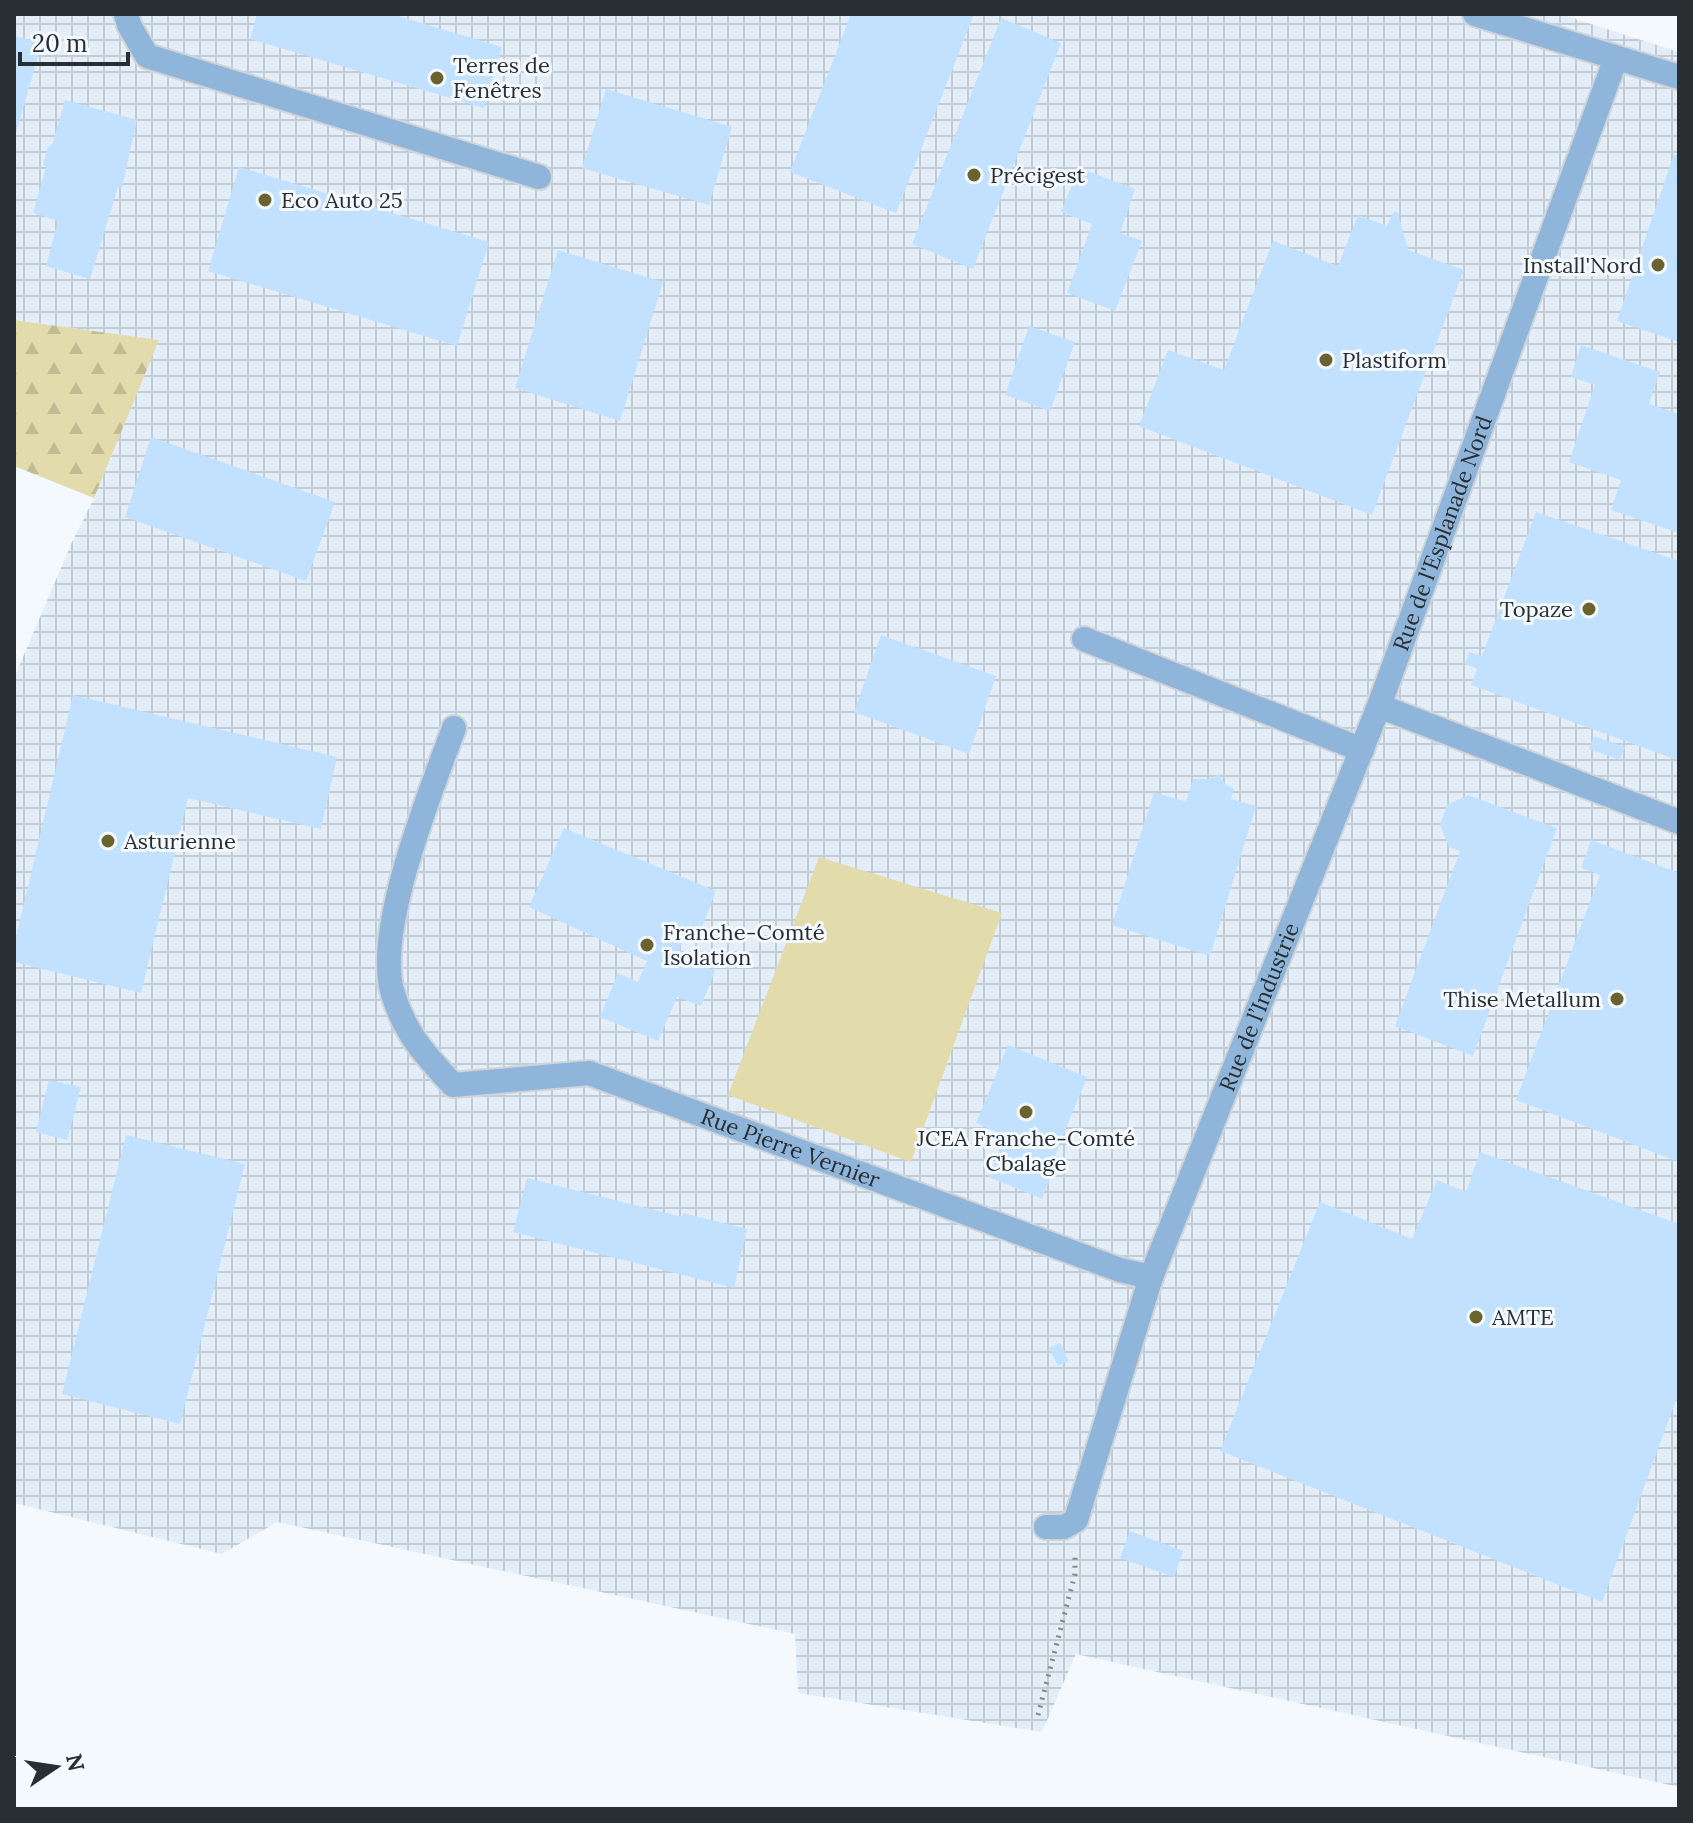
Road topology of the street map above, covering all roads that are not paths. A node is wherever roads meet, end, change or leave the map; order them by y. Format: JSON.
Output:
{"nodes":[{"id":1,"x":126,"y":14,"type":"edge"},
{"id":2,"x":1475,"y":14,"type":"edge"},
{"id":3,"x":1616,"y":58,"type":"junction"},
{"id":4,"x":1679,"y":77,"type":"edge"},
{"id":5,"x":539,"y":177,"type":"dead end"},
{"id":6,"x":1084,"y":639,"type":"dead end"},
{"id":7,"x":1379,"y":706,"type":"junction"},
{"id":8,"x":454,"y":728,"type":"dead end"},
{"id":9,"x":1362,"y":750,"type":"junction"},
{"id":10,"x":1679,"y":822,"type":"edge"},
{"id":11,"x":1151,"y":1277,"type":"junction"},
{"id":12,"x":1046,"y":1527,"type":"dead end"}],
"edges":[{"from":1,"to":5,"type":"street"},
{"from":2,"to":3,"type":"street"},
{"from":3,"to":4,"type":"street"},
{"from":3,"to":7,"type":"street","name":"Rue de l'Esplanade Nord"},
{"from":6,"to":9,"type":"street"},
{"from":7,"to":9,"type":"street","name":"Rue de l’Industrie"},
{"from":7,"to":10,"type":"street"},
{"from":8,"to":11,"type":"street","name":"Rue Pierre Vernier"},
{"from":9,"to":11,"type":"street","name":"Rue de l’Industrie"},
{"from":11,"to":12,"type":"street","name":"Rue de l’Industrie"}]}
